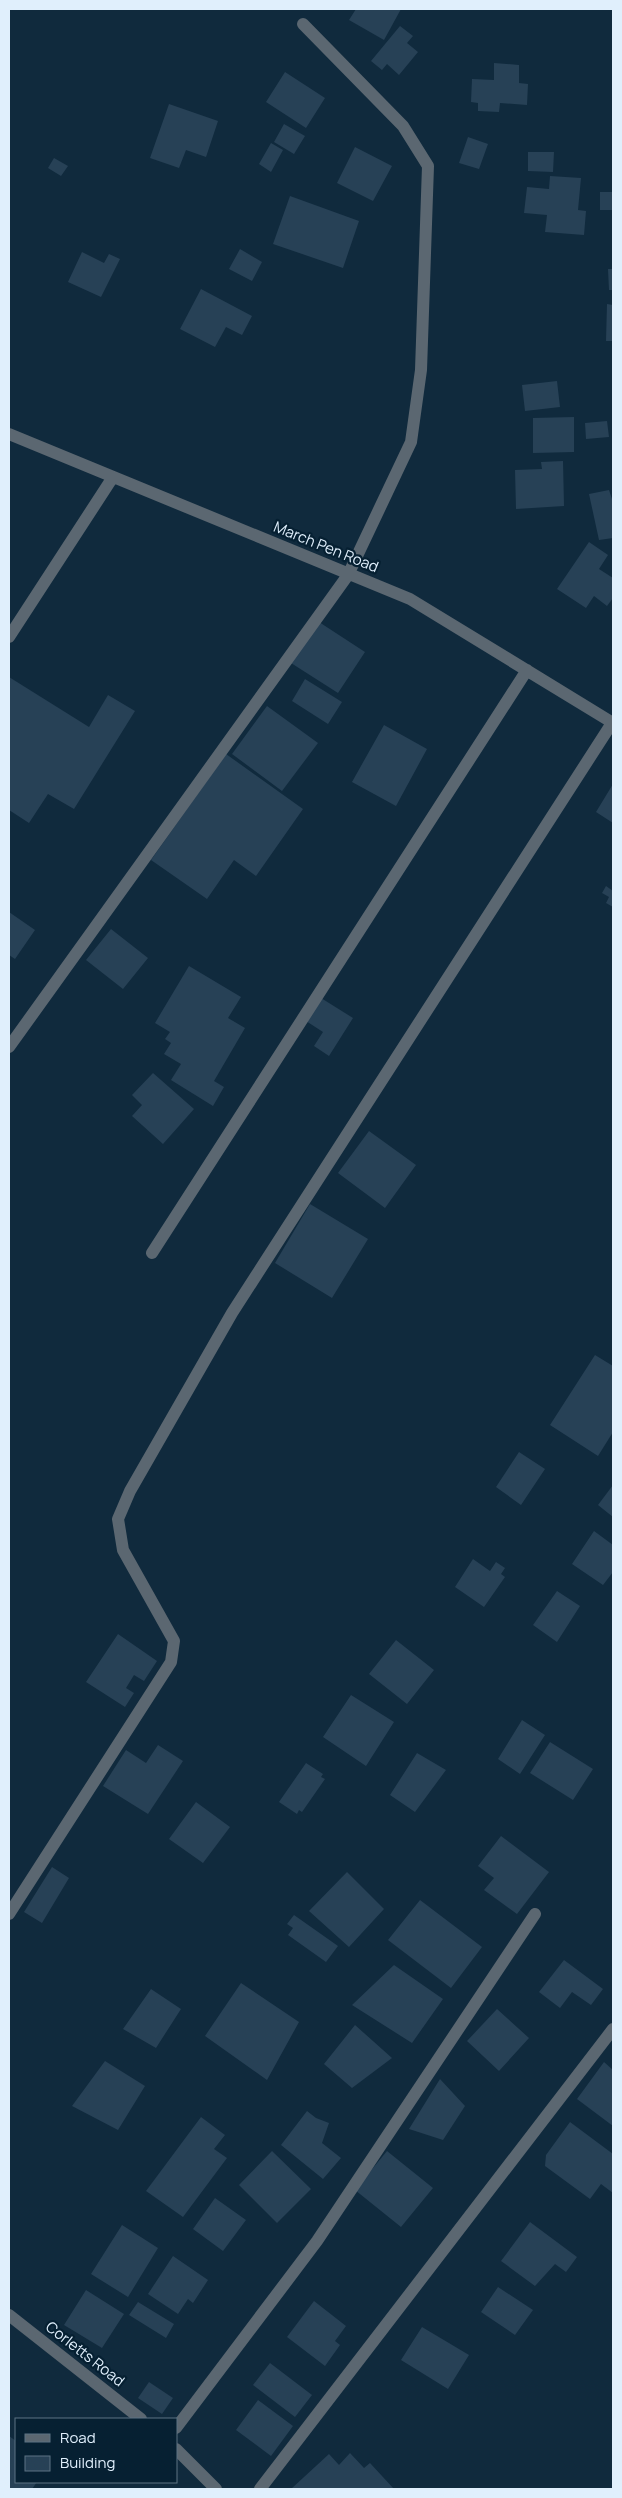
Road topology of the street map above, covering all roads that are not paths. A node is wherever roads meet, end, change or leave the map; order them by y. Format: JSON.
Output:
{"nodes":[{"id":1,"x":303,"y":24,"type":"dead end"},
{"id":2,"x":9,"y":434,"type":"edge"},
{"id":3,"x":112,"y":477,"type":"junction"},
{"id":4,"x":348,"y":575,"type":"junction"},
{"id":5,"x":9,"y":637,"type":"edge"},
{"id":6,"x":526,"y":670,"type":"junction"},
{"id":7,"x":613,"y":723,"type":"edge"},
{"id":8,"x":9,"y":1047,"type":"edge"},
{"id":9,"x":152,"y":1253,"type":"dead end"},
{"id":10,"x":9,"y":1914,"type":"edge"},
{"id":11,"x":535,"y":1914,"type":"dead end"},
{"id":12,"x":613,"y":2029,"type":"edge"},
{"id":13,"x":9,"y":2315,"type":"edge"},
{"id":14,"x":140,"y":2418,"type":"edge"},
{"id":15,"x":178,"y":2425,"type":"edge"},
{"id":16,"x":178,"y":2451,"type":"edge"},
{"id":17,"x":216,"y":2489,"type":"edge"},
{"id":18,"x":260,"y":2489,"type":"edge"}],
"edges":[{"from":1,"to":4,"type":"street"},
{"from":2,"to":3,"type":"street","name":"March Pen Road"},
{"from":3,"to":4,"type":"street","name":"March Pen Road"},
{"from":3,"to":5,"type":"street"},
{"from":4,"to":6,"type":"street","name":"March Pen Road"},
{"from":4,"to":8,"type":"street"},
{"from":6,"to":7,"type":"street","name":"March Pen Road"},
{"from":6,"to":9,"type":"street"},
{"from":7,"to":10,"type":"street"},
{"from":11,"to":15,"type":"street"},
{"from":12,"to":18,"type":"street"},
{"from":13,"to":14,"type":"street","name":"Corletts Road"},
{"from":16,"to":17,"type":"street"}]}
